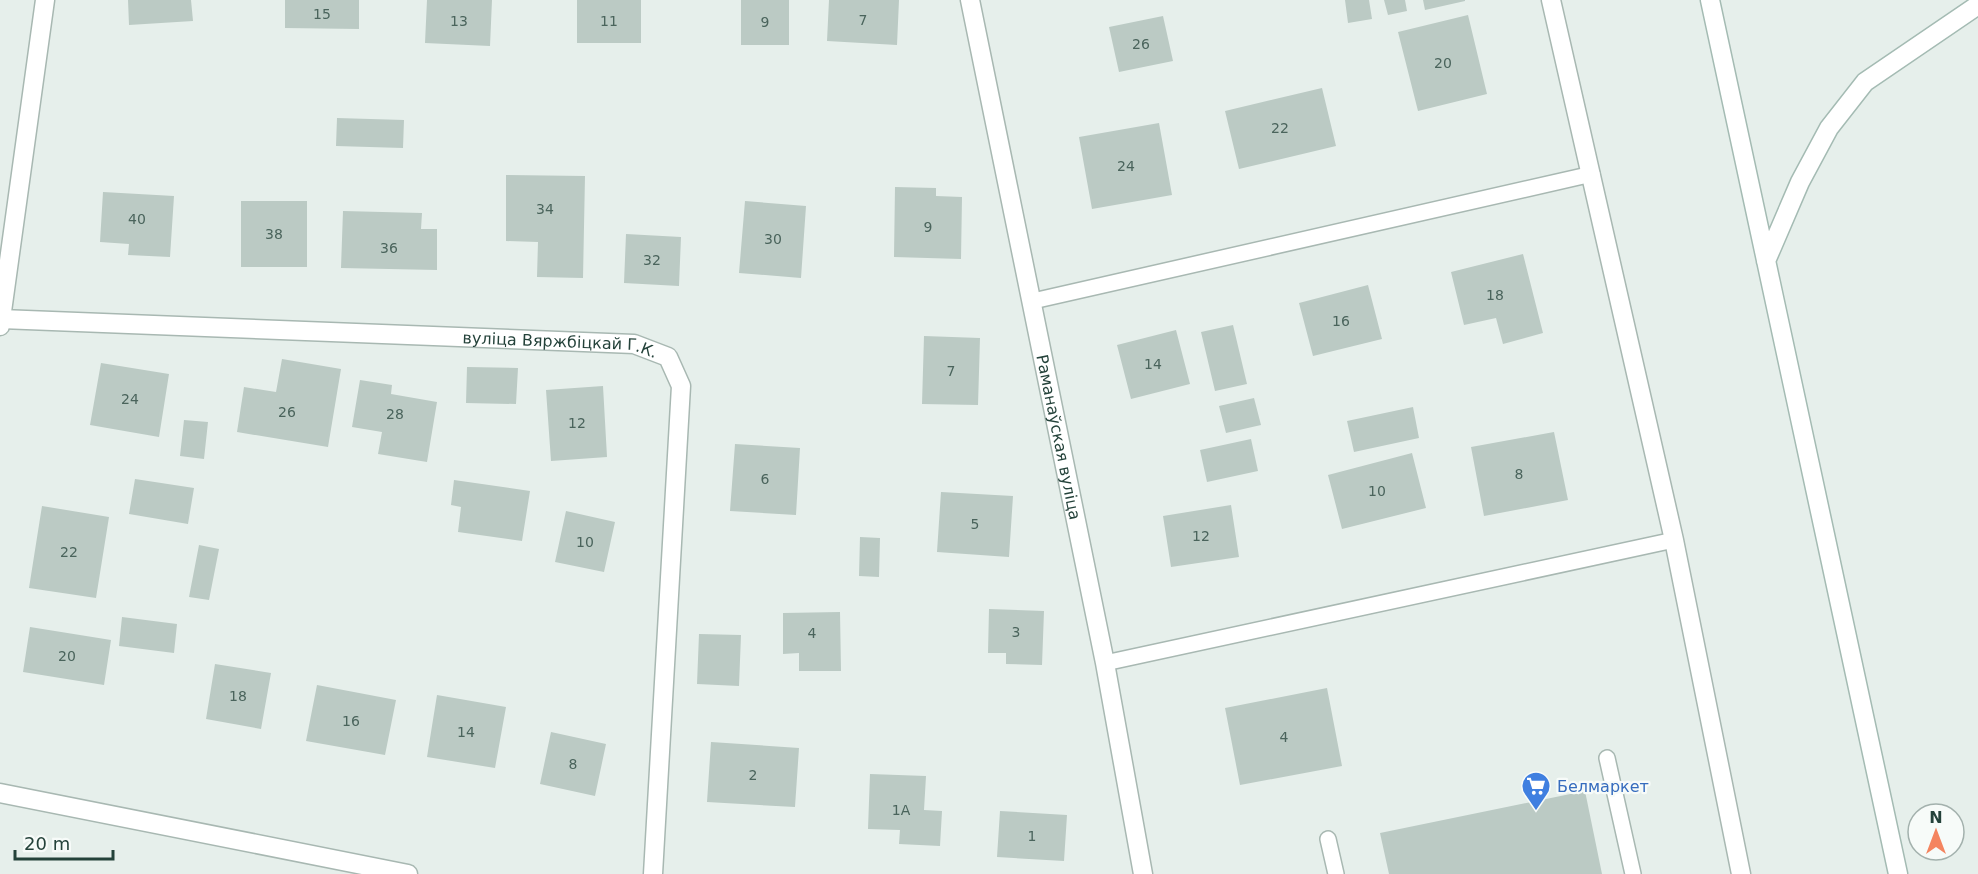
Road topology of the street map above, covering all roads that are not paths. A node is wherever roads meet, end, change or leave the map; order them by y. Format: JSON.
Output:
{"nodes":[{"id":1,"x":45,"y":0,"type":"edge"},
{"id":2,"x":970,"y":0,"type":"edge"},
{"id":3,"x":1551,"y":0,"type":"edge"},
{"id":4,"x":1710,"y":0,"type":"edge"},
{"id":5,"x":1978,"y":5,"type":"edge"},
{"id":6,"x":1592,"y":174,"type":"junction"},
{"id":7,"x":1766,"y":261,"type":"junction"},
{"id":8,"x":1033,"y":301,"type":"junction"},
{"id":9,"x":1,"y":322,"type":"edge"},
{"id":10,"x":1674,"y":540,"type":"junction"},
{"id":11,"x":1105,"y":663,"type":"junction"},
{"id":12,"x":1607,"y":758,"type":"dead end"},
{"id":13,"x":0,"y":793,"type":"edge"},
{"id":14,"x":1328,"y":839,"type":"dead end"},
{"id":15,"x":408,"y":874,"type":"edge"},
{"id":16,"x":653,"y":874,"type":"edge"},
{"id":17,"x":1143,"y":874,"type":"edge"},
{"id":18,"x":1336,"y":874,"type":"edge"},
{"id":19,"x":1633,"y":874,"type":"edge"},
{"id":20,"x":1741,"y":874,"type":"edge"},
{"id":21,"x":1898,"y":874,"type":"edge"}],
"edges":[{"from":1,"to":9,"type":"street","name":"вуліца Вяржбіцкай Г.К."},
{"from":2,"to":8,"type":"street","name":"Раманаўская вуліца"},
{"from":3,"to":6,"type":"street"},
{"from":4,"to":7,"type":"street"},
{"from":5,"to":7,"type":"street"},
{"from":6,"to":8,"type":"lane"},
{"from":6,"to":10,"type":"street"},
{"from":7,"to":21,"type":"street"},
{"from":8,"to":11,"type":"street","name":"Раманаўская вуліца"},
{"from":9,"to":16,"type":"street","name":"вуліца Вяржбіцкай Г.К."},
{"from":10,"to":11,"type":"lane"},
{"from":10,"to":20,"type":"street"},
{"from":11,"to":17,"type":"street","name":"Раманаўская вуліца"},
{"from":12,"to":19,"type":"lane"},
{"from":13,"to":15,"type":"street"},
{"from":14,"to":18,"type":"lane"}]}
